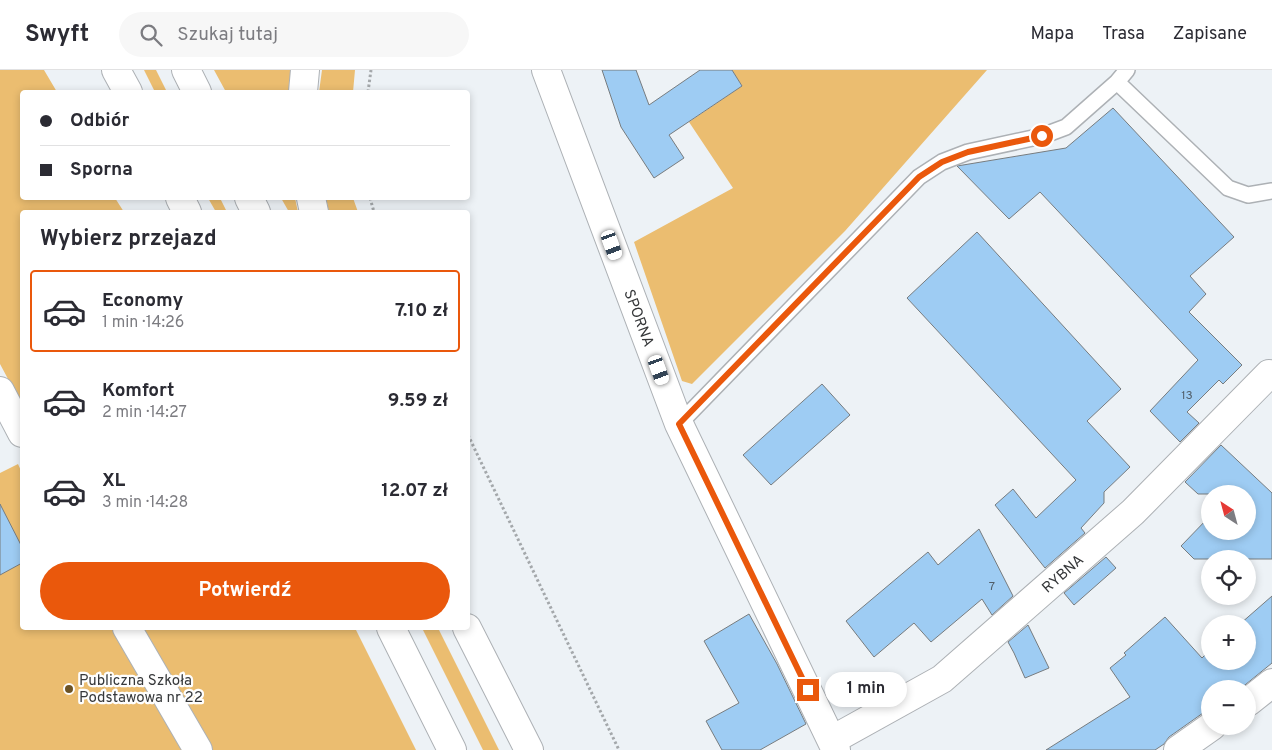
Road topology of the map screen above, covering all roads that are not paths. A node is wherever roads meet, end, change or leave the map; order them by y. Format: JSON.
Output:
{"nodes":[{"id":1,"x":116,"y":70,"type":"edge"},
{"id":2,"x":186,"y":70,"type":"edge"},
{"id":3,"x":305,"y":70,"type":"edge"},
{"id":4,"x":546,"y":70,"type":"edge"},
{"id":5,"x":1127,"y":70,"type":"edge"},
{"id":6,"x":1117,"y":82,"type":"junction"},
{"id":7,"x":127,"y":90,"type":"edge"},
{"id":8,"x":196,"y":90,"type":"edge"},
{"id":9,"x":303,"y":90,"type":"edge"},
{"id":10,"x":1272,"y":191,"type":"edge"},
{"id":11,"x":1269,"y":374,"type":"dead end"},
{"id":12,"x":0,"y":391,"type":"edge"},
{"id":13,"x":679,"y":424,"type":"junction"},
{"id":14,"x":20,"y":429,"type":"edge"},
{"id":15,"x":128,"y":630,"type":"edge"},
{"id":16,"x":392,"y":630,"type":"edge"},
{"id":17,"x":468,"y":630,"type":"edge"},
{"id":18,"x":1272,"y":683,"type":"edge"},
{"id":19,"x":1256,"y":696,"type":"edge"},
{"id":20,"x":1201,"y":734,"type":"edge"},
{"id":21,"x":834,"y":745,"type":"edge"},
{"id":22,"x":198,"y":750,"type":"edge"},
{"id":23,"x":452,"y":750,"type":"edge"},
{"id":24,"x":529,"y":750,"type":"edge"},
{"id":25,"x":1178,"y":750,"type":"edge"}],
"edges":[{"from":1,"to":7,"type":"street"},
{"from":2,"to":8,"type":"street"},
{"from":3,"to":9,"type":"street"},
{"from":4,"to":13,"type":"street","name":"SPORNA"},
{"from":5,"to":6,"type":"lane"},
{"from":6,"to":10,"type":"lane"},
{"from":6,"to":13,"type":"lane"},
{"from":11,"to":21,"type":"street","name":"RYBNA"},
{"from":12,"to":14,"type":"street"},
{"from":13,"to":21,"type":"street","name":"SPORNA"},
{"from":15,"to":22,"type":"street"},
{"from":16,"to":23,"type":"street"},
{"from":17,"to":24,"type":"street"},
{"from":18,"to":19,"type":"street"},
{"from":20,"to":25,"type":"street"}]}
